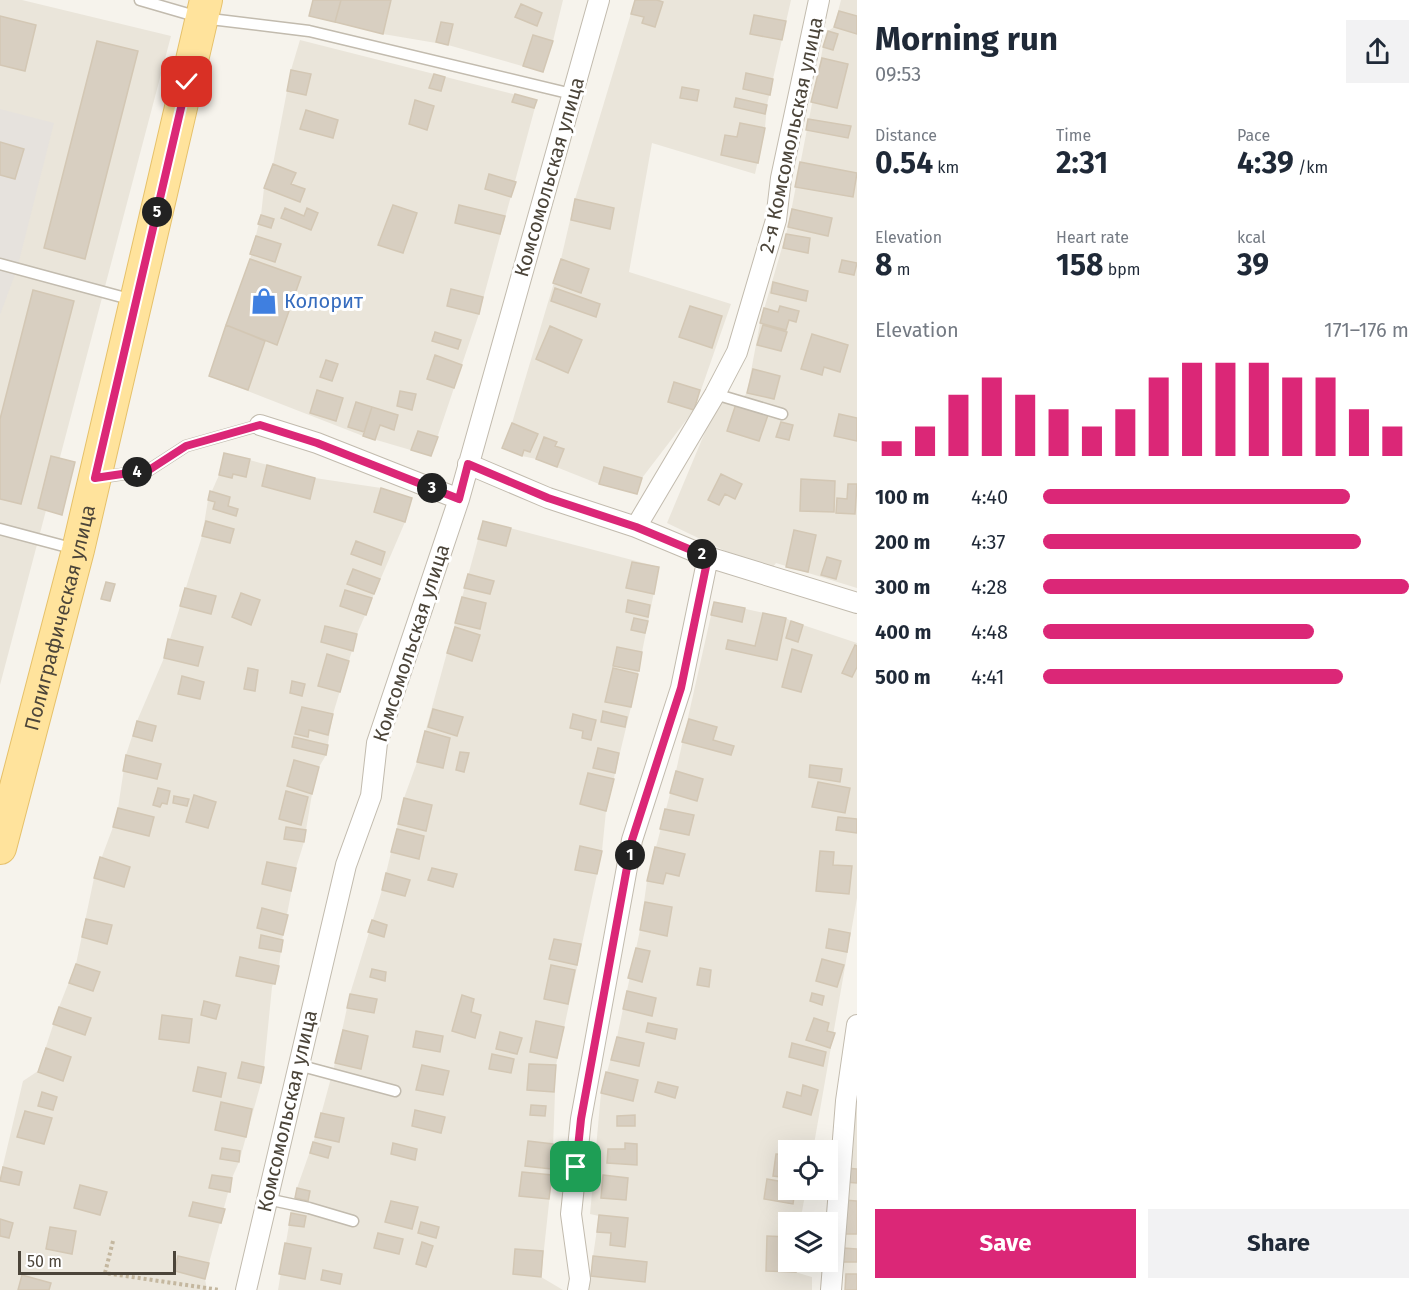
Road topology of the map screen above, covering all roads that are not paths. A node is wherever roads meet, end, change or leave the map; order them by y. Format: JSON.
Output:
{"nodes":[{"id":1,"x":140,"y":0,"type":"edge"},
{"id":2,"x":599,"y":0,"type":"edge"},
{"id":3,"x":819,"y":0,"type":"edge"},
{"id":4,"x":204,"y":9,"type":"edge"},
{"id":5,"x":572,"y":94,"type":"junction"},
{"id":6,"x":0,"y":264,"type":"edge"},
{"id":7,"x":136,"y":301,"type":"junction"},
{"id":8,"x":715,"y":394,"type":"junction"},
{"id":9,"x":782,"y":414,"type":"dead end"},
{"id":10,"x":260,"y":425,"type":"joint"},
{"id":11,"x":468,"y":464,"type":"junction"},
{"id":12,"x":95,"y":478,"type":"junction"},
{"id":13,"x":459,"y":499,"type":"junction"},
{"id":14,"x":636,"y":527,"type":"junction"},
{"id":15,"x":0,"y":529,"type":"edge"},
{"id":16,"x":78,"y":550,"type":"junction"},
{"id":17,"x":708,"y":557,"type":"junction"},
{"id":18,"x":857,"y":603,"type":"edge"},
{"id":19,"x":0,"y":848,"type":"edge"},
{"id":20,"x":857,"y":1025,"type":"edge"},
{"id":21,"x":298,"y":1065,"type":"junction"},
{"id":22,"x":395,"y":1091,"type":"dead end"},
{"id":23,"x":267,"y":1199,"type":"junction"},
{"id":24,"x":353,"y":1221,"type":"dead end"},
{"id":25,"x":246,"y":1290,"type":"edge"},
{"id":26,"x":578,"y":1290,"type":"edge"},
{"id":27,"x":831,"y":1290,"type":"edge"}],
"edges":[{"from":1,"to":4,"type":"lane"},
{"from":2,"to":5,"type":"street","name":"Комсомольская улица"},
{"from":3,"to":8,"type":"street","name":"2-я Комсомольская улица"},
{"from":4,"to":5,"type":"lane"},
{"from":4,"to":7,"type":"main road","name":"Полиграфическая улица"},
{"from":5,"to":11,"type":"street","name":"Комсомольская улица"},
{"from":6,"to":7,"type":"lane"},
{"from":7,"to":12,"type":"main road","name":"Полиграфическая улица"},
{"from":8,"to":9,"type":"lane"},
{"from":8,"to":14,"type":"street","name":"2-я Комсомольская улица"},
{"from":10,"to":12,"type":"lane"},
{"from":10,"to":13,"type":"street"},
{"from":11,"to":13,"type":"street","name":"Комсомольская улица"},
{"from":11,"to":14,"type":"street"},
{"from":12,"to":16,"type":"main road","name":"Полиграфическая улица"},
{"from":13,"to":21,"type":"street","name":"Комсомольская улица"},
{"from":14,"to":17,"type":"street"},
{"from":15,"to":16,"type":"lane"},
{"from":16,"to":19,"type":"main road","name":"Полиграфическая улица"},
{"from":17,"to":18,"type":"street"},
{"from":17,"to":26,"type":"street"},
{"from":20,"to":27,"type":"street"},
{"from":21,"to":22,"type":"lane"},
{"from":21,"to":23,"type":"street","name":"Комсомольская улица"},
{"from":23,"to":24,"type":"lane"},
{"from":23,"to":25,"type":"street","name":"Комсомольская улица"}]}
